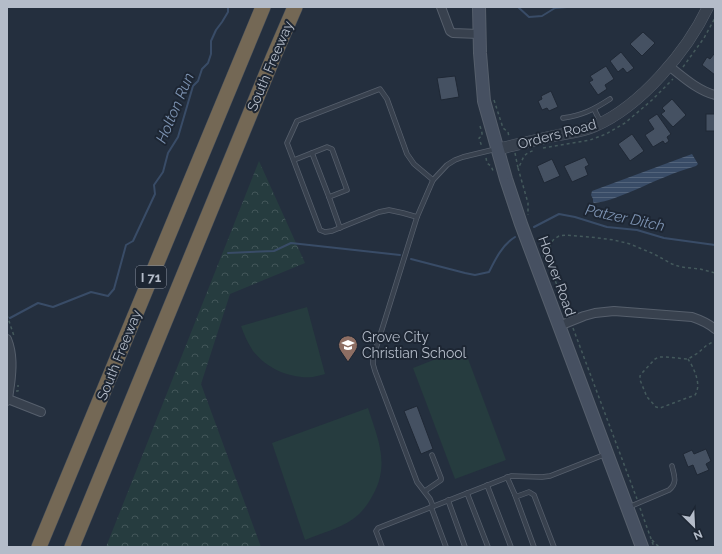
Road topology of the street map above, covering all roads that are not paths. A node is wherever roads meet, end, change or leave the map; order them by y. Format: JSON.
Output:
{"nodes":[{"id":1,"x":263,"y":7,"type":"edge"},
{"id":2,"x":295,"y":7,"type":"edge"},
{"id":3,"x":441,"y":7,"type":"edge"},
{"id":4,"x":479,"y":7,"type":"edge"},
{"id":5,"x":708,"y":7,"type":"edge"},
{"id":6,"x":479,"y":34,"type":"junction"},
{"id":7,"x":669,"y":66,"type":"junction"},
{"id":8,"x":715,"y":94,"type":"edge"},
{"id":9,"x":610,"y":99,"type":"dead end"},
{"id":10,"x":594,"y":109,"type":"junction"},
{"id":11,"x":563,"y":118,"type":"dead end"},
{"id":12,"x":601,"y":123,"type":"junction"},
{"id":13,"x":498,"y":149,"type":"junction"},
{"id":14,"x":312,"y":153,"type":"junction"},
{"id":15,"x":294,"y":160,"type":"junction"},
{"id":16,"x":433,"y":180,"type":"junction"},
{"id":17,"x":329,"y":197,"type":"junction"},
{"id":18,"x":416,"y":217,"type":"junction"},
{"id":19,"x":340,"y":228,"type":"junction"},
{"id":20,"x":559,"y":326,"type":"junction"},
{"id":21,"x":715,"y":329,"type":"edge"},
{"id":22,"x":7,"y":339,"type":"edge"},
{"id":23,"x":7,"y":400,"type":"edge"},
{"id":24,"x":41,"y":412,"type":"dead end"},
{"id":25,"x":607,"y":453,"type":"junction"},
{"id":26,"x":432,"y":455,"type":"dead end"},
{"id":27,"x":672,"y":466,"type":"dead end"},
{"id":28,"x":507,"y":477,"type":"junction"},
{"id":29,"x":487,"y":485,"type":"junction"},
{"id":30,"x":425,"y":491,"type":"junction"},
{"id":31,"x":467,"y":493,"type":"junction"},
{"id":32,"x":515,"y":495,"type":"junction"},
{"id":33,"x":448,"y":500,"type":"junction"},
{"id":34,"x":432,"y":506,"type":"junction"},
{"id":35,"x":633,"y":506,"type":"junction"},
{"id":36,"x":39,"y":547,"type":"edge"},
{"id":37,"x":72,"y":547,"type":"edge"},
{"id":38,"x":382,"y":547,"type":"edge"},
{"id":39,"x":446,"y":547,"type":"edge"},
{"id":40,"x":466,"y":547,"type":"edge"},
{"id":41,"x":488,"y":547,"type":"edge"},
{"id":42,"x":510,"y":547,"type":"edge"},
{"id":43,"x":534,"y":547,"type":"edge"},
{"id":44,"x":554,"y":547,"type":"edge"},
{"id":45,"x":642,"y":547,"type":"edge"}],
"edges":[{"from":1,"to":36,"type":"highway","name":"South Freeway","number":"I 71"},
{"from":2,"to":37,"type":"highway","name":"South Freeway","number":"I 71"},
{"from":3,"to":6,"type":"street"},
{"from":4,"to":6,"type":"main road","name":"Hoover Road"},
{"from":5,"to":7,"type":"street","name":"Orders Road"},
{"from":6,"to":13,"type":"main road","name":"Hoover Road"},
{"from":7,"to":8,"type":"street"},
{"from":7,"to":12,"type":"street","name":"Orders Road"},
{"from":9,"to":10,"type":"lane"},
{"from":10,"to":11,"type":"lane"},
{"from":10,"to":12,"type":"lane"},
{"from":12,"to":13,"type":"street","name":"Orders Road"},
{"from":13,"to":16,"type":"lane"},
{"from":13,"to":20,"type":"main road","name":"Hoover Road"},
{"from":14,"to":15,"type":"lane"},
{"from":14,"to":17,"type":"lane"},
{"from":14,"to":17,"type":"lane"},
{"from":15,"to":16,"type":"lane"},
{"from":15,"to":19,"type":"lane"},
{"from":16,"to":18,"type":"lane"},
{"from":17,"to":19,"type":"lane"},
{"from":18,"to":19,"type":"lane"},
{"from":18,"to":30,"type":"lane"},
{"from":20,"to":21,"type":"street"},
{"from":20,"to":25,"type":"main road","name":"Hoover Road"},
{"from":22,"to":23,"type":"street"},
{"from":23,"to":24,"type":"street"},
{"from":25,"to":28,"type":"lane"},
{"from":25,"to":35,"type":"main road","name":"Hoover Road"},
{"from":26,"to":30,"type":"lane"},
{"from":27,"to":35,"type":"lane"},
{"from":28,"to":29,"type":"lane"},
{"from":28,"to":32,"type":"lane"},
{"from":29,"to":31,"type":"lane"},
{"from":29,"to":42,"type":"lane"},
{"from":30,"to":34,"type":"lane"},
{"from":31,"to":33,"type":"lane"},
{"from":31,"to":41,"type":"lane"},
{"from":32,"to":43,"type":"lane"},
{"from":32,"to":44,"type":"lane"},
{"from":33,"to":34,"type":"lane"},
{"from":33,"to":40,"type":"lane"},
{"from":34,"to":38,"type":"lane"},
{"from":34,"to":39,"type":"lane"},
{"from":35,"to":45,"type":"main road","name":"Hoover Road"}]}
